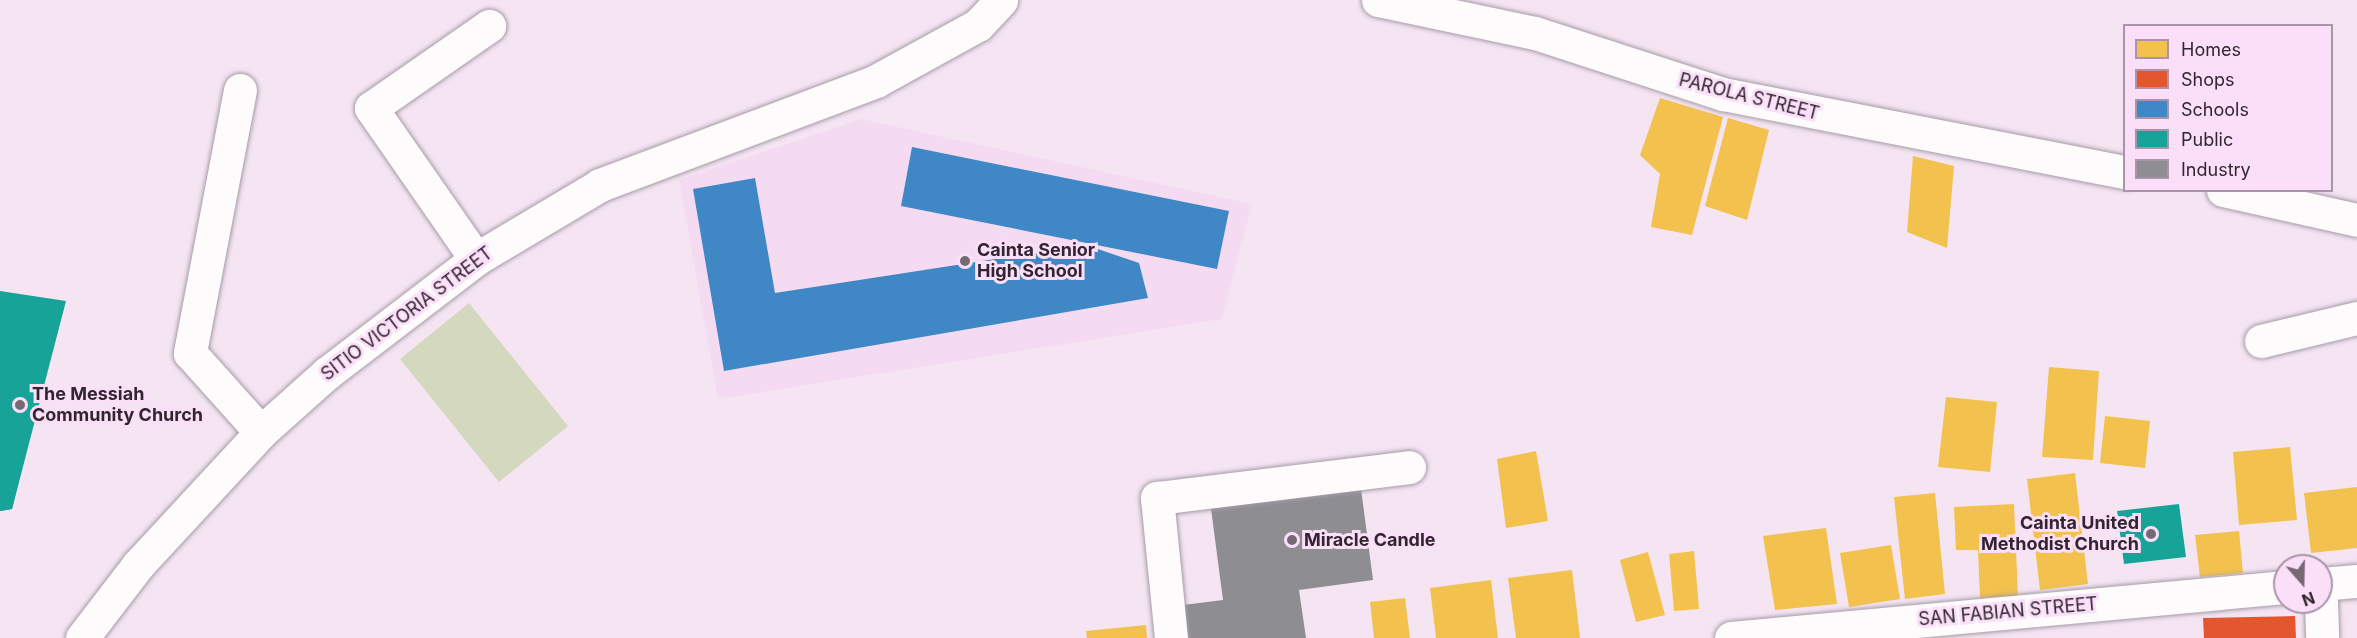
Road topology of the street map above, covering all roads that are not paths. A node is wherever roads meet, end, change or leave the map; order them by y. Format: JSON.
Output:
{"nodes":[{"id":1,"x":1001,"y":0,"type":"edge"},
{"id":2,"x":1378,"y":0,"type":"edge"},
{"id":3,"x":489,"y":26,"type":"dead end"},
{"id":4,"x":240,"y":90,"type":"dead end"},
{"id":5,"x":2123,"y":172,"type":"edge"},
{"id":6,"x":2232,"y":192,"type":"edge"},
{"id":7,"x":2357,"y":220,"type":"edge"},
{"id":8,"x":476,"y":259,"type":"junction"},
{"id":9,"x":2357,"y":318,"type":"edge"},
{"id":10,"x":2261,"y":341,"type":"dead end"},
{"id":11,"x":261,"y":432,"type":"junction"},
{"id":12,"x":1409,"y":467,"type":"dead end"},
{"id":13,"x":2357,"y":580,"type":"edge"},
{"id":14,"x":2333,"y":583,"type":"edge"},
{"id":15,"x":2273,"y":588,"type":"edge"},
{"id":16,"x":2321,"y":614,"type":"edge"},
{"id":17,"x":82,"y":638,"type":"edge"},
{"id":18,"x":1171,"y":638,"type":"edge"},
{"id":19,"x":1731,"y":638,"type":"edge"},
{"id":20,"x":2322,"y":638,"type":"edge"}],
"edges":[{"from":1,"to":8,"type":"street","name":"SITIO VICTORIA STREET"},
{"from":2,"to":5,"type":"street","name":"PAROLA STREET"},
{"from":3,"to":8,"type":"street"},
{"from":4,"to":11,"type":"street"},
{"from":6,"to":7,"type":"street"},
{"from":8,"to":11,"type":"street","name":"SITIO VICTORIA STREET"},
{"from":9,"to":10,"type":"street"},
{"from":11,"to":17,"type":"street","name":"SITIO VICTORIA STREET"},
{"from":12,"to":18,"type":"street"},
{"from":13,"to":14,"type":"street"},
{"from":15,"to":19,"type":"street","name":"SAN FABIAN STREET"},
{"from":16,"to":20,"type":"street"}]}
